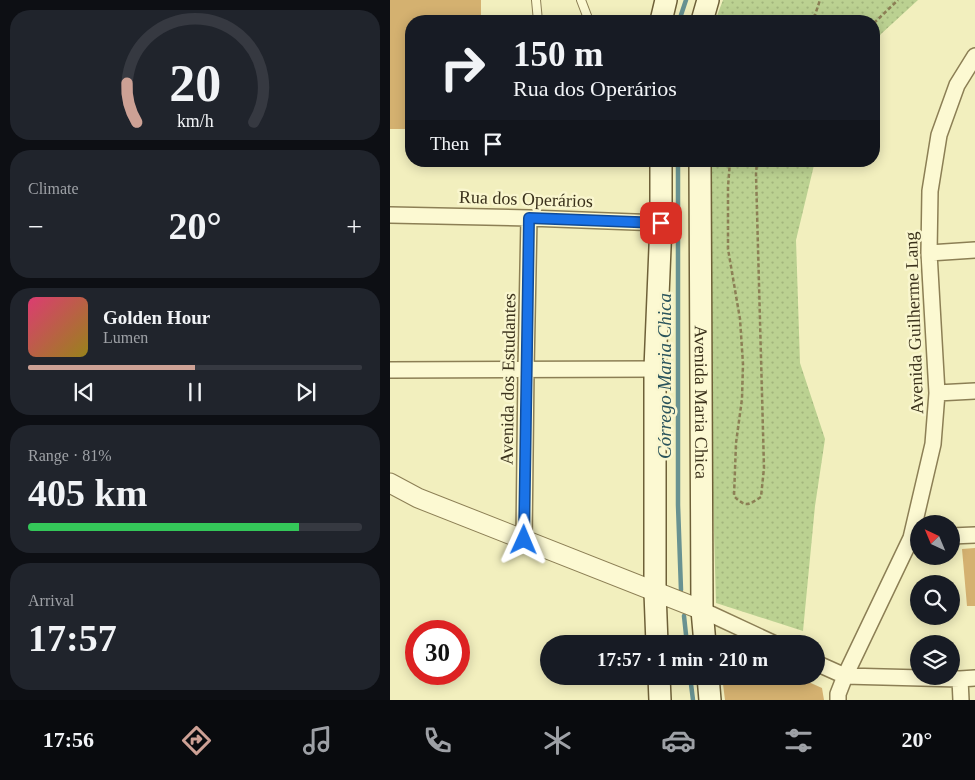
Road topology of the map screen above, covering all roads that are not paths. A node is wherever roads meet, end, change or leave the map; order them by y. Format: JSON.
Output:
{"nodes":[{"id":1,"x":536,"y":0,"type":"edge"},
{"id":2,"x":581,"y":0,"type":"edge"},
{"id":3,"x":666,"y":0,"type":"edge"},
{"id":4,"x":708,"y":0,"type":"edge"},
{"id":5,"x":537,"y":15,"type":"edge"},
{"id":6,"x":587,"y":15,"type":"edge"},
{"id":7,"x":662,"y":15,"type":"edge"},
{"id":8,"x":704,"y":15,"type":"edge"},
{"id":9,"x":975,"y":56,"type":"edge"},
{"id":10,"x":660,"y":167,"type":"edge"},
{"id":11,"x":700,"y":167,"type":"edge"},
{"id":12,"x":390,"y":215,"type":"edge"},
{"id":13,"x":529,"y":218,"type":"junction"},
{"id":14,"x":661,"y":223,"type":"junction"},
{"id":15,"x":975,"y":250,"type":"edge"},
{"id":16,"x":929,"y":253,"type":"junction"},
{"id":17,"x":526,"y":369,"type":"junction"},
{"id":18,"x":655,"y":369,"type":"junction"},
{"id":19,"x":390,"y":370,"type":"edge"},
{"id":20,"x":975,"y":391,"type":"edge"},
{"id":21,"x":937,"y":393,"type":"junction"},
{"id":22,"x":390,"y":483,"type":"edge"},
{"id":23,"x":919,"y":515,"type":"edge"},
{"id":24,"x":975,"y":535,"type":"edge"},
{"id":25,"x":960,"y":536,"type":"edge"},
{"id":26,"x":524,"y":540,"type":"junction"},
{"id":27,"x":910,"y":548,"type":"edge"},
{"id":28,"x":655,"y":592,"type":"junction"},
{"id":29,"x":702,"y":610,"type":"junction"},
{"id":30,"x":657,"y":635,"type":"edge"},
{"id":31,"x":704,"y":635,"type":"edge"},
{"id":32,"x":756,"y":635,"type":"edge"},
{"id":33,"x":825,"y":667,"type":"edge"},
{"id":34,"x":845,"y":676,"type":"junction"},
{"id":35,"x":968,"y":678,"type":"edge"},
{"id":36,"x":659,"y":685,"type":"edge"},
{"id":37,"x":709,"y":685,"type":"edge"},
{"id":38,"x":660,"y":700,"type":"edge"},
{"id":39,"x":710,"y":700,"type":"edge"},
{"id":40,"x":838,"y":700,"type":"edge"},
{"id":41,"x":961,"y":700,"type":"edge"}],
"edges":[{"from":1,"to":5,"type":"lane"},
{"from":2,"to":6,"type":"lane"},
{"from":3,"to":7,"type":"main road"},
{"from":4,"to":8,"type":"main road"},
{"from":9,"to":16,"type":"street","name":"Avenida Guilherme Lang"},
{"from":10,"to":14,"type":"main road"},
{"from":11,"to":29,"type":"main road","name":"Avenida Maria Chica"},
{"from":12,"to":13,"type":"street","name":"Rua dos Operários"},
{"from":13,"to":14,"type":"street","name":"Rua dos Operários"},
{"from":13,"to":17,"type":"street","name":"Avenida dos Estudantes"},
{"from":14,"to":18,"type":"main road"},
{"from":15,"to":16,"type":"street"},
{"from":16,"to":21,"type":"street","name":"Avenida Guilherme Lang"},
{"from":17,"to":18,"type":"street"},
{"from":17,"to":19,"type":"street"},
{"from":17,"to":26,"type":"street","name":"Avenida dos Estudantes"},
{"from":18,"to":28,"type":"main road"},
{"from":20,"to":21,"type":"street"},
{"from":21,"to":23,"type":"street","name":"Avenida Guilherme Lang"},
{"from":22,"to":26,"type":"street"},
{"from":24,"to":25,"type":"street"},
{"from":26,"to":28,"type":"street"},
{"from":27,"to":34,"type":"street","name":"Avenida Guilherme Lang"},
{"from":28,"to":29,"type":"street"},
{"from":28,"to":30,"type":"main road"},
{"from":29,"to":31,"type":"main road","name":"Avenida Maria Chica"},
{"from":29,"to":32,"type":"street"},
{"from":33,"to":34,"type":"street"},
{"from":34,"to":35,"type":"street"},
{"from":34,"to":40,"type":"street","name":"Avenida Guilherme Lang"},
{"from":35,"to":41,"type":"street"},
{"from":36,"to":38,"type":"main road"},
{"from":37,"to":39,"type":"main road"}]}
